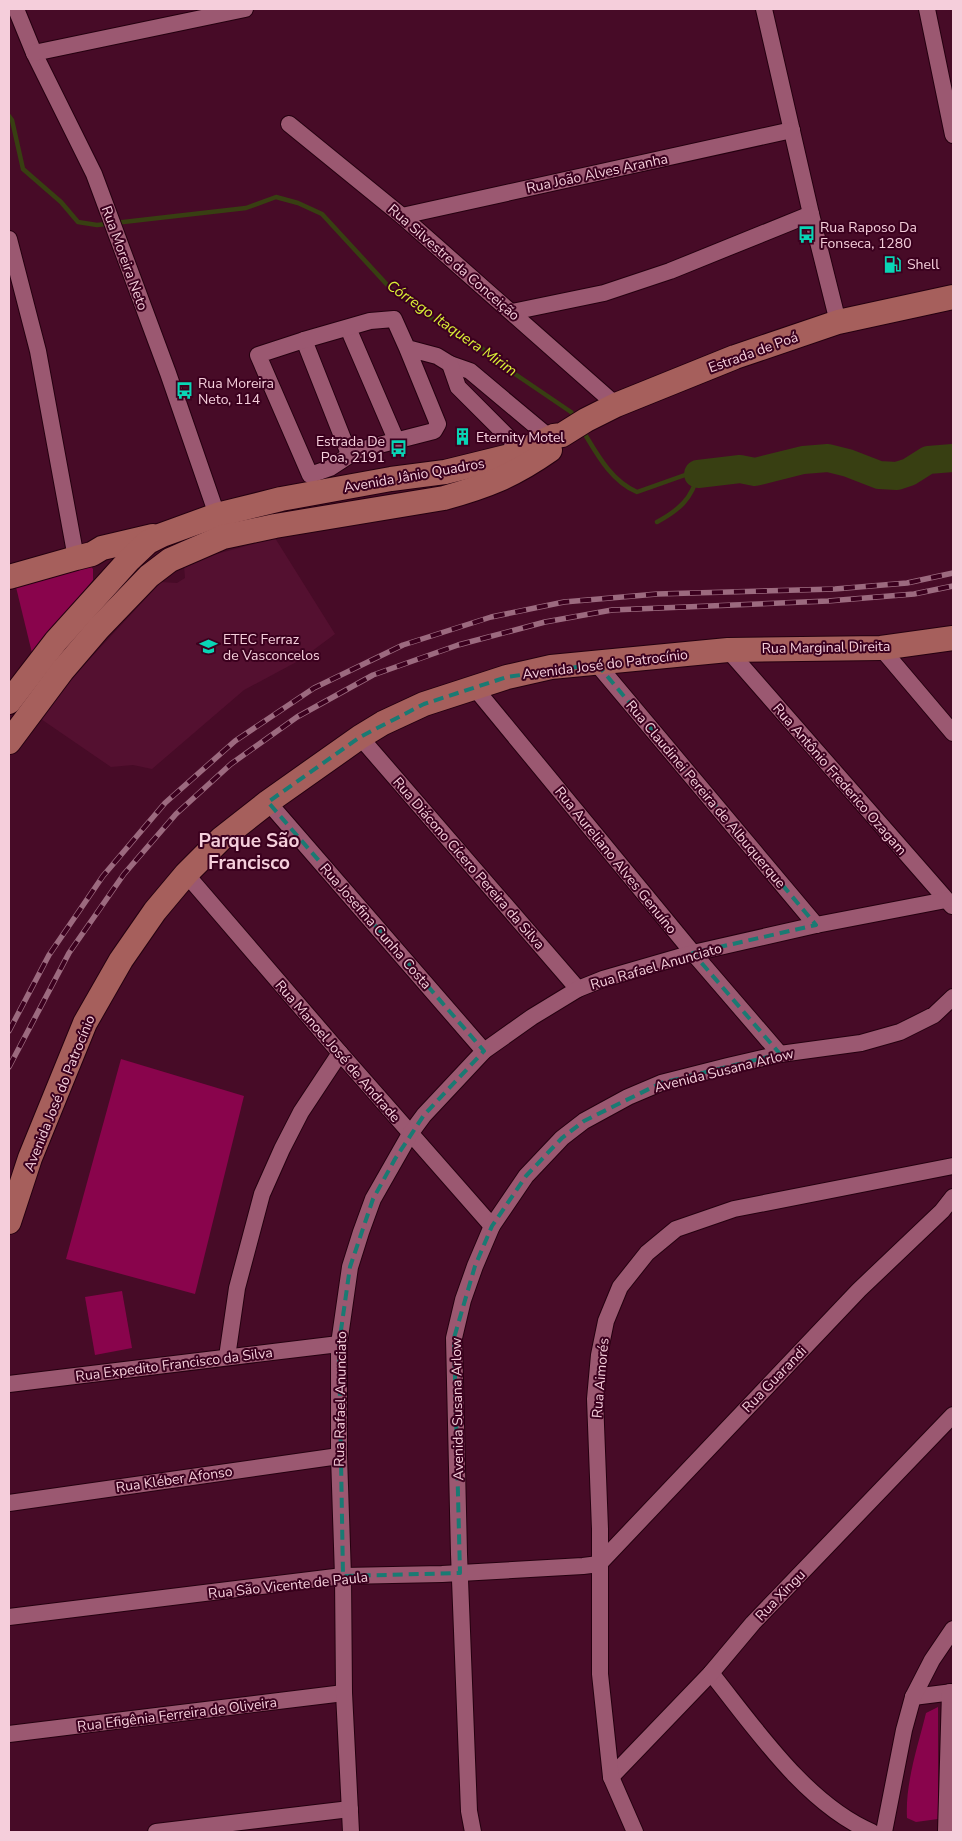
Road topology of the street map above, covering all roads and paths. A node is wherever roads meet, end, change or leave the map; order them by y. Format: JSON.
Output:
{"nodes":[{"id":1,"x":16,"y":9,"type":"edge"},
{"id":2,"x":245,"y":9,"type":"edge"},
{"id":3,"x":764,"y":9,"type":"edge"},
{"id":4,"x":927,"y":9,"type":"edge"},
{"id":5,"x":34,"y":53,"type":"junction"},
{"id":6,"x":289,"y":124,"type":"dead end"},
{"id":7,"x":792,"y":130,"type":"junction"},
{"id":8,"x":953,"y":135,"type":"edge"},
{"id":9,"x":811,"y":214,"type":"junction"},
{"id":10,"x":402,"y":216,"type":"junction"},
{"id":11,"x":9,"y":239,"type":"edge"},
{"id":12,"x":953,"y":297,"type":"edge"},
{"id":13,"x":512,"y":312,"type":"junction"},
{"id":14,"x":838,"y":322,"type":"junction"},
{"id":15,"x":348,"y":328,"type":"junction"},
{"id":16,"x":304,"y":340,"type":"junction"},
{"id":17,"x":407,"y":348,"type":"junction"},
{"id":18,"x":450,"y":364,"type":"junction"},
{"id":19,"x":616,"y":405,"type":"junction"},
{"id":20,"x":567,"y":431,"type":"junction"},
{"id":21,"x":397,"y":442,"type":"junction"},
{"id":22,"x":522,"y":451,"type":"junction"},
{"id":23,"x":349,"y":454,"type":"junction"},
{"id":24,"x":392,"y":478,"type":"junction"},
{"id":25,"x":386,"y":506,"type":"junction"},
{"id":26,"x":217,"y":515,"type":"junction"},
{"id":27,"x":162,"y":535,"type":"junction"},
{"id":28,"x":84,"y":556,"type":"junction"},
{"id":29,"x":129,"y":560,"type":"junction"},
{"id":30,"x":170,"y":560,"type":"junction"},
{"id":31,"x":9,"y":577,"type":"edge"},
{"id":32,"x":953,"y":638,"type":"edge"},
{"id":33,"x":881,"y":648,"type":"junction"},
{"id":34,"x":728,"y":650,"type":"junction"},
{"id":35,"x":596,"y":664,"type":"junction"},
{"id":36,"x":32,"y":670,"type":"junction"},
{"id":37,"x":9,"y":681,"type":"edge"},
{"id":38,"x":474,"y":687,"type":"junction"},
{"id":39,"x":9,"y":702,"type":"edge"},
{"id":40,"x":953,"y":733,"type":"edge"},
{"id":41,"x":360,"y":737,"type":"junction"},
{"id":42,"x":9,"y":742,"type":"edge"},
{"id":43,"x":268,"y":802,"type":"junction"},
{"id":44,"x":186,"y":874,"type":"junction"},
{"id":45,"x":950,"y":904,"type":"edge"},
{"id":46,"x":816,"y":925,"type":"junction"},
{"id":47,"x":693,"y":953,"type":"junction"},
{"id":48,"x":578,"y":989,"type":"junction"},
{"id":49,"x":953,"y":997,"type":"edge"},
{"id":50,"x":484,"y":1051,"type":"junction"},
{"id":51,"x":340,"y":1053,"type":"junction"},
{"id":52,"x":780,"y":1054,"type":"junction"},
{"id":53,"x":410,"y":1134,"type":"junction"},
{"id":54,"x":953,"y":1166,"type":"edge"},
{"id":55,"x":953,"y":1197,"type":"edge"},
{"id":56,"x":9,"y":1222,"type":"edge"},
{"id":57,"x":492,"y":1226,"type":"junction"},
{"id":58,"x":339,"y":1344,"type":"junction"},
{"id":59,"x":227,"y":1357,"type":"junction"},
{"id":60,"x":9,"y":1384,"type":"edge"},
{"id":61,"x":953,"y":1415,"type":"edge"},
{"id":62,"x":339,"y":1456,"type":"junction"},
{"id":63,"x":9,"y":1503,"type":"edge"},
{"id":64,"x":599,"y":1564,"type":"junction"},
{"id":65,"x":460,"y":1573,"type":"junction"},
{"id":66,"x":343,"y":1576,"type":"junction"},
{"id":67,"x":9,"y":1617,"type":"edge"},
{"id":68,"x":953,"y":1629,"type":"edge"},
{"id":69,"x":711,"y":1673,"type":"junction"},
{"id":70,"x":951,"y":1692,"type":"edge"},
{"id":71,"x":344,"y":1693,"type":"junction"},
{"id":72,"x":913,"y":1697,"type":"junction"},
{"id":73,"x":9,"y":1734,"type":"edge"},
{"id":74,"x":611,"y":1777,"type":"junction"},
{"id":75,"x":350,"y":1809,"type":"junction"},
{"id":76,"x":156,"y":1832,"type":"edge"},
{"id":77,"x":351,"y":1832,"type":"edge"},
{"id":78,"x":473,"y":1832,"type":"edge"},
{"id":79,"x":635,"y":1832,"type":"edge"},
{"id":80,"x":872,"y":1832,"type":"edge"},
{"id":81,"x":884,"y":1832,"type":"edge"},
{"id":82,"x":946,"y":1832,"type":"edge"}],
"edges":[{"from":1,"to":5,"type":"street","name":"Rua Moreira Neto"},
{"from":2,"to":5,"type":"street"},
{"from":3,"to":7,"type":"street"},
{"from":4,"to":8,"type":"street"},
{"from":5,"to":26,"type":"street","name":"Rua Moreira Neto"},
{"from":6,"to":10,"type":"street","name":"Rua Silvestre da Conceição"},
{"from":7,"to":9,"type":"street"},
{"from":7,"to":10,"type":"street","name":"Rua João Alves Aranha"},
{"from":9,"to":13,"type":"street"},
{"from":9,"to":14,"type":"street"},
{"from":10,"to":13,"type":"street","name":"Rua Silvestre da Conceição"},
{"from":11,"to":28,"type":"street"},
{"from":12,"to":14,"type":"main road","name":"Estrada de Poá"},
{"from":13,"to":19,"type":"street","name":"Rua Silvestre da Conceição"},
{"from":14,"to":19,"type":"main road","name":"Estrada de Poá"},
{"from":15,"to":16,"type":"street"},
{"from":15,"to":17,"type":"street"},
{"from":15,"to":21,"type":"street"},
{"from":16,"to":23,"type":"street"},
{"from":16,"to":23,"type":"street"},
{"from":17,"to":18,"type":"street"},
{"from":17,"to":21,"type":"street"},
{"from":18,"to":20,"type":"street"},
{"from":18,"to":22,"type":"street"},
{"from":19,"to":20,"type":"main road","name":"Estrada de Poá"},
{"from":20,"to":22,"type":"main road","name":"Avenida Jânio Quadros"},
{"from":20,"to":25,"type":"main road","name":"Avenida Jânio Quadros"},
{"from":21,"to":23,"type":"street"},
{"from":22,"to":24,"type":"main road","name":"Avenida Jânio Quadros"},
{"from":24,"to":25,"type":"main road"},
{"from":24,"to":26,"type":"main road","name":"Avenida Jânio Quadros"},
{"from":25,"to":30,"type":"main road","name":"Avenida Jânio Quadros"},
{"from":26,"to":27,"type":"main road","name":"Avenida Jânio Quadros"},
{"from":27,"to":28,"type":"main road"},
{"from":27,"to":29,"type":"main road","name":"Avenida Jânio Quadros"},
{"from":28,"to":29,"type":"main road"},
{"from":28,"to":31,"type":"main road"},
{"from":29,"to":30,"type":"main road"},
{"from":29,"to":36,"type":"main road","name":"Avenida Jânio Quadros"},
{"from":30,"to":42,"type":"main road","name":"Avenida Jânio Quadros"},
{"from":32,"to":33,"type":"main road","name":"Rua Marginal Direita"},
{"from":33,"to":34,"type":"main road","name":"Rua Marginal Direita"},
{"from":33,"to":40,"type":"street"},
{"from":34,"to":35,"type":"main road","name":"Avenida José do Patrocínio"},
{"from":34,"to":45,"type":"street","name":"Rua Antônio Frederico Ozagam"},
{"from":35,"to":38,"type":"main road","name":"Avenida José do Patrocínio"},
{"from":35,"to":46,"type":"street","name":"Rua Claudinei Pereira de Albuquerque"},
{"from":36,"to":37,"type":"street"},
{"from":36,"to":39,"type":"main road","name":"Avenida Jânio Quadros"},
{"from":38,"to":41,"type":"main road","name":"Avenida José do Patrocínio"},
{"from":38,"to":47,"type":"street","name":"Rua Aureliano Alves Genuíno"},
{"from":41,"to":43,"type":"main road","name":"Avenida José do Patrocínio"},
{"from":41,"to":48,"type":"street","name":"Rua Diácono Cícero Pereira da Silva"},
{"from":43,"to":44,"type":"main road","name":"Avenida José do Patrocínio"},
{"from":43,"to":50,"type":"street","name":"Rua Josefina Cunha Costa"},
{"from":44,"to":51,"type":"street","name":"Rua Manoel José de Andrade"},
{"from":44,"to":56,"type":"main road","name":"Avenida José do Patrocínio"},
{"from":45,"to":46,"type":"street","name":"Rua Rafael Anunciato"},
{"from":46,"to":47,"type":"street","name":"Rua Rafael Anunciato"},
{"from":47,"to":48,"type":"street","name":"Rua Rafael Anunciato"},
{"from":47,"to":52,"type":"street","name":"Rua Aureliano Alves Genuíno"},
{"from":48,"to":50,"type":"street","name":"Rua Rafael Anunciato"},
{"from":49,"to":52,"type":"street","name":"Avenida Susana Arlow"},
{"from":50,"to":53,"type":"street","name":"Rua Rafael Anunciato"},
{"from":51,"to":53,"type":"street","name":"Rua Manoel José de Andrade"},
{"from":51,"to":59,"type":"street"},
{"from":52,"to":57,"type":"street","name":"Avenida Susana Arlow"},
{"from":53,"to":57,"type":"street","name":"Rua Manoel José de Andrade"},
{"from":53,"to":58,"type":"street","name":"Rua Rafael Anunciato"},
{"from":54,"to":64,"type":"street","name":"Rua Aimorés"},
{"from":55,"to":64,"type":"street","name":"Rua Guarandi"},
{"from":57,"to":65,"type":"street","name":"Avenida Susana Arlow"},
{"from":58,"to":59,"type":"street","name":"Rua Expedito Francisco da Silva"},
{"from":58,"to":62,"type":"street","name":"Rua Rafael Anunciato"},
{"from":59,"to":60,"type":"street","name":"Rua Expedito Francisco da Silva"},
{"from":61,"to":69,"type":"street","name":"Rua Xingu"},
{"from":62,"to":63,"type":"street","name":"Rua Kléber Afonso"},
{"from":62,"to":66,"type":"street","name":"Rua Rafael Anunciato"},
{"from":64,"to":65,"type":"street","name":"Rua São Vicente de Paula"},
{"from":64,"to":74,"type":"street","name":"Rua Aimorés"},
{"from":65,"to":66,"type":"street","name":"Rua São Vicente de Paula"},
{"from":65,"to":78,"type":"street","name":"Avenida Susana Arlow"},
{"from":66,"to":67,"type":"street","name":"Rua São Vicente de Paula"},
{"from":66,"to":71,"type":"street","name":"Rua Rafael Anunciato"},
{"from":68,"to":72,"type":"street"},
{"from":69,"to":74,"type":"street","name":"Rua Xingu"},
{"from":69,"to":80,"type":"street"},
{"from":70,"to":72,"type":"street"},
{"from":70,"to":82,"type":"street"},
{"from":71,"to":73,"type":"street","name":"Rua Efigênia Ferreira de Oliveira"},
{"from":71,"to":75,"type":"street","name":"Rua Rafael Anunciato"},
{"from":72,"to":81,"type":"street"},
{"from":74,"to":79,"type":"street","name":"Rua Aimorés"},
{"from":75,"to":76,"type":"street"},
{"from":75,"to":77,"type":"street","name":"Rua Rafael Anunciato"}]}
